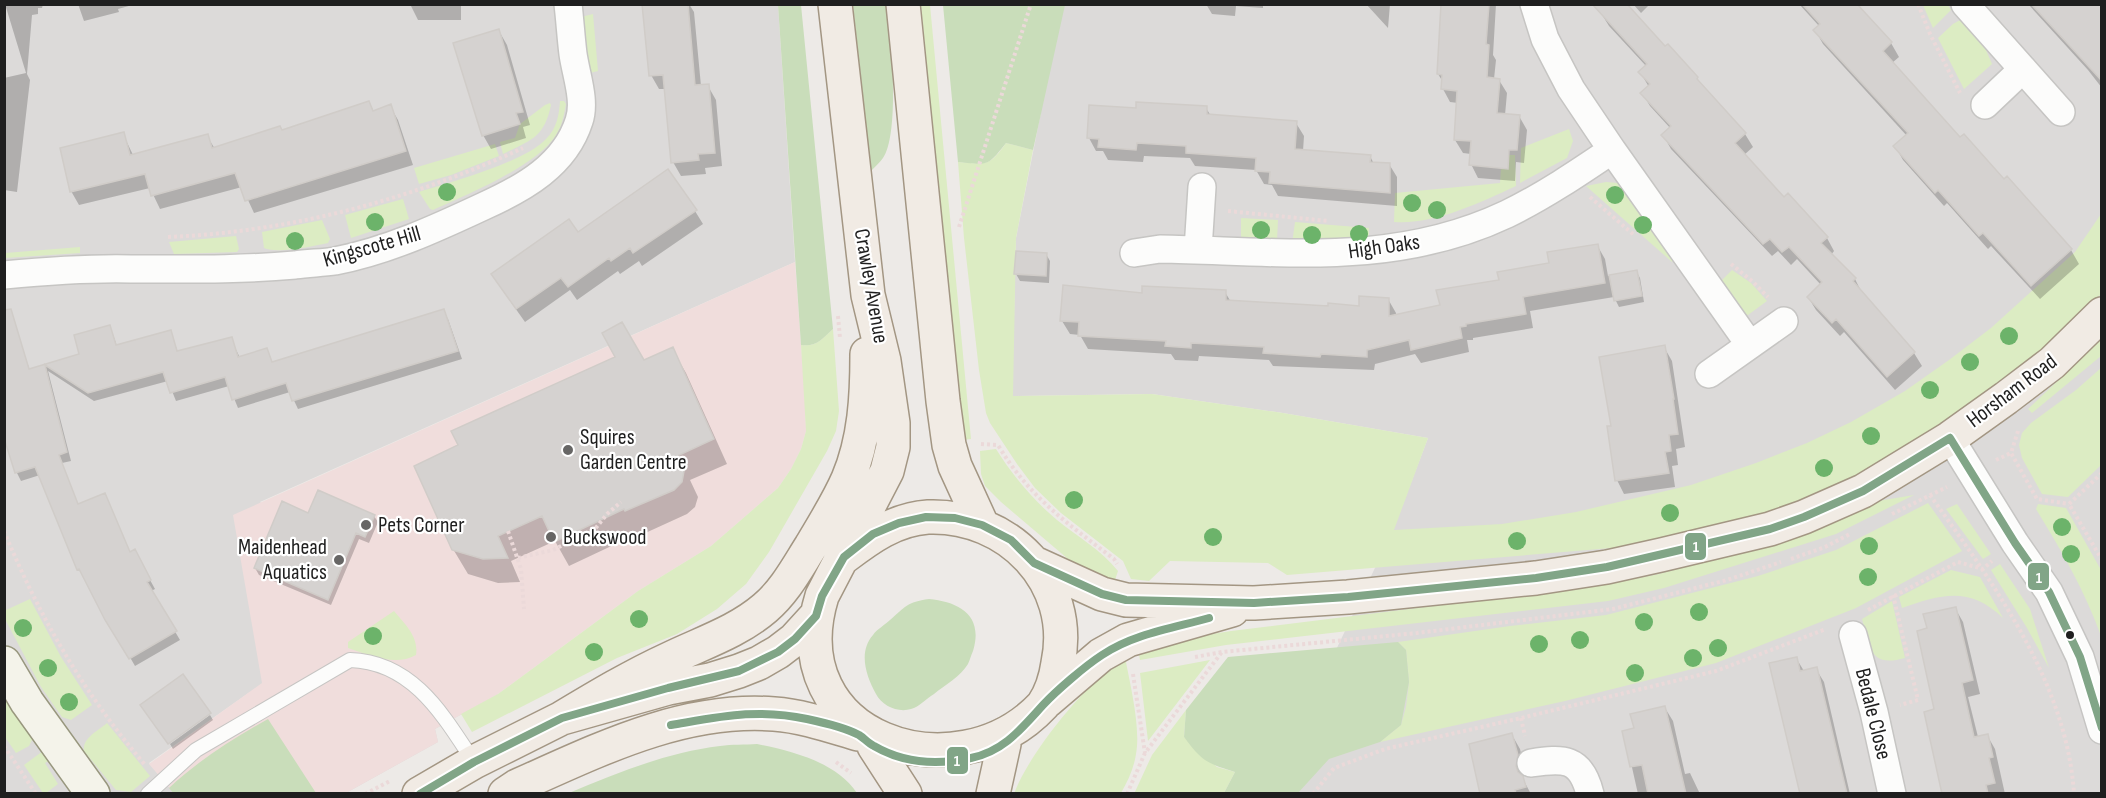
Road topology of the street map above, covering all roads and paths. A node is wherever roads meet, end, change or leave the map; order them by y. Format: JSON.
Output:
{"nodes":[{"id":1,"x":568,"y":4,"type":"edge"},
{"id":2,"x":835,"y":4,"type":"edge"},
{"id":3,"x":903,"y":4,"type":"edge"},
{"id":4,"x":1031,"y":4,"type":"edge"},
{"id":5,"x":1534,"y":4,"type":"edge"},
{"id":6,"x":1965,"y":4,"type":"edge"},
{"id":7,"x":2023,"y":69,"type":"junction"},
{"id":8,"x":1985,"y":105,"type":"dead end"},
{"id":9,"x":2061,"y":112,"type":"dead end"},
{"id":10,"x":530,"y":145,"type":"dead end"},
{"id":11,"x":1612,"y":150,"type":"junction"},
{"id":12,"x":1202,"y":187,"type":"dead end"},
{"id":13,"x":957,"y":233,"type":"dead end"},
{"id":14,"x":165,"y":237,"type":"dead end"},
{"id":15,"x":1198,"y":250,"type":"junction"},
{"id":16,"x":1134,"y":253,"type":"dead end"},
{"id":17,"x":4,"y":275,"type":"edge"},
{"id":18,"x":868,"y":295,"type":"junction"},
{"id":19,"x":2102,"y":314,"type":"edge"},
{"id":20,"x":1784,"y":321,"type":"dead end"},
{"id":21,"x":1750,"y":345,"type":"junction"},
{"id":22,"x":1709,"y":374,"type":"dead end"},
{"id":23,"x":1950,"y":438,"type":"junction"},
{"id":24,"x":977,"y":444,"type":"dead end"},
{"id":25,"x":2011,"y":453,"type":"dead end"},
{"id":26,"x":2102,"y":473,"type":"edge"},
{"id":27,"x":1929,"y":495,"type":"dead end"},
{"id":28,"x":621,"y":502,"type":"dead end"},
{"id":29,"x":2069,"y":504,"type":"junction"},
{"id":30,"x":982,"y":525,"type":"junction"},
{"id":31,"x":4,"y":531,"type":"edge"},
{"id":32,"x":508,"y":531,"type":"dead end"},
{"id":33,"x":2015,"y":543,"type":"junction"},
{"id":34,"x":844,"y":557,"type":"junction"},
{"id":35,"x":518,"y":558,"type":"junction"},
{"id":36,"x":2102,"y":560,"type":"edge"},
{"id":37,"x":1034,"y":562,"type":"junction"},
{"id":38,"x":1983,"y":568,"type":"junction"},
{"id":39,"x":1123,"y":572,"type":"dead end"},
{"id":40,"x":1893,"y":595,"type":"junction"},
{"id":41,"x":1254,"y":603,"type":"junction"},
{"id":42,"x":524,"y":609,"type":"dead end"},
{"id":43,"x":1867,"y":610,"type":"dead end"},
{"id":44,"x":816,"y":616,"type":"junction"},
{"id":45,"x":1827,"y":629,"type":"dead end"},
{"id":46,"x":1853,"y":635,"type":"dead end"},
{"id":47,"x":1222,"y":652,"type":"dead end"},
{"id":48,"x":4,"y":663,"type":"edge"},
{"id":49,"x":1133,"y":669,"type":"dead end"},
{"id":50,"x":1044,"y":704,"type":"junction"},
{"id":51,"x":1874,"y":712,"type":"junction"},
{"id":52,"x":562,"y":718,"type":"junction"},
{"id":53,"x":2102,"y":730,"type":"edge"},
{"id":54,"x":866,"y":740,"type":"junction"},
{"id":55,"x":1004,"y":744,"type":"junction"},
{"id":56,"x":4,"y":746,"type":"edge"},
{"id":57,"x":1145,"y":753,"type":"junction"},
{"id":58,"x":830,"y":758,"type":"dead end"},
{"id":59,"x":474,"y":762,"type":"junction"},
{"id":60,"x":1531,"y":763,"type":"dead end"},
{"id":61,"x":856,"y":779,"type":"dead end"},
{"id":62,"x":159,"y":782,"type":"junction"},
{"id":63,"x":36,"y":794,"type":"edge"},
{"id":64,"x":93,"y":794,"type":"edge"},
{"id":65,"x":148,"y":794,"type":"edge"},
{"id":66,"x":419,"y":794,"type":"edge"},
{"id":67,"x":504,"y":794,"type":"edge"},
{"id":68,"x":905,"y":794,"type":"edge"},
{"id":69,"x":993,"y":794,"type":"edge"},
{"id":70,"x":1127,"y":794,"type":"edge"},
{"id":71,"x":1313,"y":794,"type":"edge"},
{"id":72,"x":1590,"y":794,"type":"edge"},
{"id":73,"x":1892,"y":794,"type":"edge"},
{"id":74,"x":2074,"y":794,"type":"edge"}],
"edges":[{"from":1,"to":17,"type":"street","name":"Kingscote Hill"},
{"from":2,"to":18,"type":"main road","name":"Crawley Avenue"},
{"from":3,"to":30,"type":"main road"},
{"from":4,"to":13,"type":"path"},
{"from":5,"to":11,"type":"street"},
{"from":6,"to":7,"type":"street"},
{"from":7,"to":8,"type":"street"},
{"from":7,"to":9,"type":"street"},
{"from":10,"to":14,"type":"path"},
{"from":11,"to":15,"type":"street","name":"High Oaks"},
{"from":11,"to":21,"type":"street"},
{"from":12,"to":15,"type":"street"},
{"from":15,"to":16,"type":"street","name":"High Oaks"},
{"from":18,"to":34,"type":"main road","name":"Crawley Avenue"},
{"from":18,"to":52,"type":"main road"},
{"from":19,"to":23,"type":"main road","name":"Horsham Road"},
{"from":20,"to":21,"type":"street"},
{"from":21,"to":22,"type":"street"},
{"from":23,"to":33,"type":"street"},
{"from":23,"to":41,"type":"main road","name":"Horsham Road"},
{"from":24,"to":39,"type":"path"},
{"from":25,"to":29,"type":"path"},
{"from":26,"to":29,"type":"path"},
{"from":27,"to":38,"type":"path"},
{"from":28,"to":35,"type":"path"},
{"from":29,"to":36,"type":"path"},
{"from":30,"to":34,"type":"main road"},
{"from":30,"to":37,"type":"main road"},
{"from":31,"to":62,"type":"path"},
{"from":32,"to":35,"type":"path"},
{"from":33,"to":38,"type":"path"},
{"from":33,"to":53,"type":"street"},
{"from":34,"to":44,"type":"main road","name":"Crawley Avenue"},
{"from":35,"to":42,"type":"path"},
{"from":37,"to":41,"type":"main road","name":"Horsham Road"},
{"from":37,"to":50,"type":"main road"},
{"from":38,"to":40,"type":"path"},
{"from":38,"to":74,"type":"path"},
{"from":40,"to":43,"type":"path"},
{"from":40,"to":51,"type":"path"},
{"from":41,"to":50,"type":"main road","name":"Horsham Road"},
{"from":44,"to":52,"type":"main road"},
{"from":44,"to":54,"type":"main road"},
{"from":45,"to":71,"type":"path"},
{"from":46,"to":51,"type":"street","name":"Bedale Close"},
{"from":47,"to":57,"type":"path"},
{"from":48,"to":64,"type":"street"},
{"from":49,"to":57,"type":"path"},
{"from":50,"to":55,"type":"main road"},
{"from":51,"to":73,"type":"street","name":"Bedale Close"},
{"from":52,"to":59,"type":"main road"},
{"from":54,"to":55,"type":"main road"},
{"from":54,"to":67,"type":"main road"},
{"from":54,"to":68,"type":"main road"},
{"from":55,"to":69,"type":"main road"},
{"from":56,"to":63,"type":"path"},
{"from":57,"to":70,"type":"path"},
{"from":58,"to":61,"type":"path"},
{"from":59,"to":62,"type":"lane"},
{"from":59,"to":66,"type":"main road"},
{"from":60,"to":72,"type":"street"},
{"from":62,"to":65,"type":"lane"}]}
